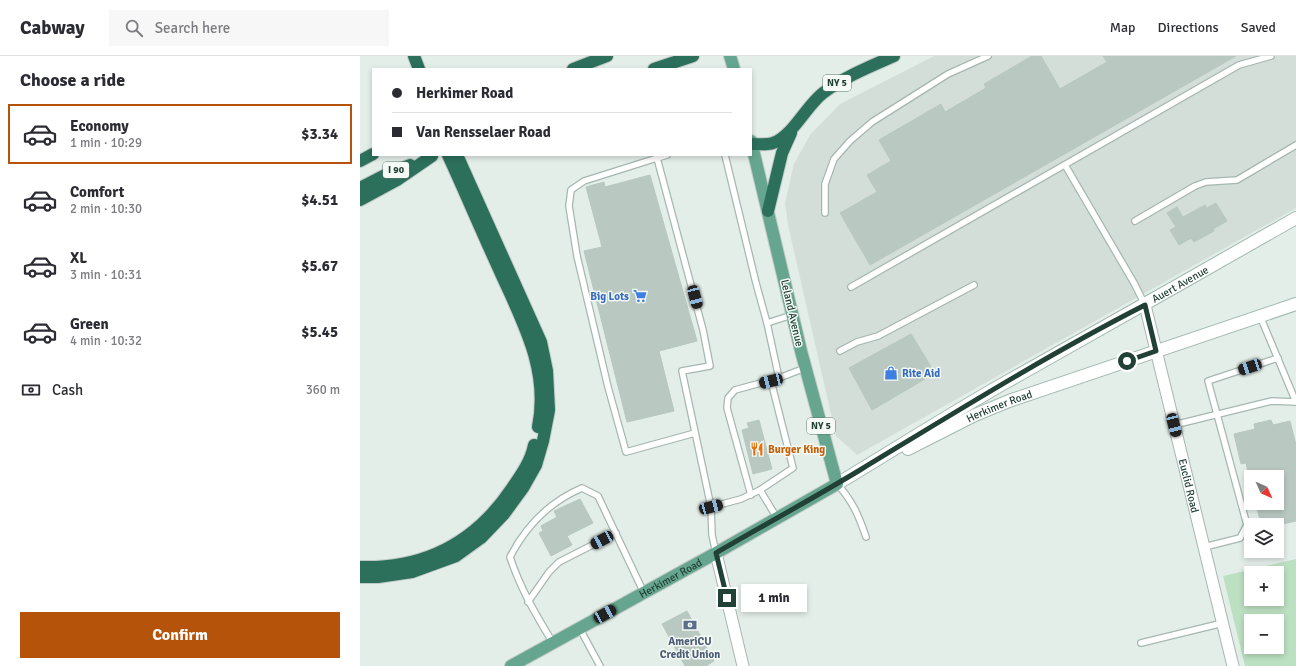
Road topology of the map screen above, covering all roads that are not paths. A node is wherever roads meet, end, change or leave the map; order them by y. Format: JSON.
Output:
{"nodes":[{"id":1,"x":404,"y":56,"type":"edge"},
{"id":2,"x":414,"y":56,"type":"edge"},
{"id":3,"x":606,"y":56,"type":"edge"},
{"id":4,"x":693,"y":56,"type":"edge"},
{"id":5,"x":730,"y":56,"type":"edge"},
{"id":6,"x":894,"y":56,"type":"edge"},
{"id":7,"x":988,"y":56,"type":"edge"},
{"id":8,"x":1271,"y":56,"type":"edge"},
{"id":9,"x":410,"y":68,"type":"edge"},
{"id":10,"x":419,"y":68,"type":"edge"},
{"id":11,"x":576,"y":68,"type":"edge"},
{"id":12,"x":657,"y":68,"type":"edge"},
{"id":13,"x":734,"y":68,"type":"edge"},
{"id":14,"x":793,"y":128,"type":"junction"},
{"id":15,"x":752,"y":143,"type":"edge"},
{"id":16,"x":1296,"y":145,"type":"edge"},
{"id":17,"x":752,"y":147,"type":"edge"},
{"id":18,"x":372,"y":155,"type":"edge"},
{"id":19,"x":430,"y":156,"type":"edge"},
{"id":20,"x":431,"y":156,"type":"edge"},
{"id":21,"x":449,"y":156,"type":"edge"},
{"id":22,"x":457,"y":156,"type":"edge"},
{"id":23,"x":664,"y":156,"type":"edge"},
{"id":24,"x":725,"y":156,"type":"edge"},
{"id":25,"x":657,"y":158,"type":"junction"},
{"id":26,"x":360,"y":161,"type":"edge"},
{"id":27,"x":1064,"y":165,"type":"junction"},
{"id":28,"x":360,"y":188,"type":"edge"},
{"id":29,"x":360,"y":200,"type":"edge"},
{"id":30,"x":474,"y":202,"type":"junction"},
{"id":31,"x":768,"y":211,"type":"junction"},
{"id":32,"x":825,"y":213,"type":"dead end"},
{"id":33,"x":1296,"y":218,"type":"edge"},
{"id":34,"x":1135,"y":221,"type":"dead end"},
{"id":35,"x":974,"y":284,"type":"dead end"},
{"id":36,"x":851,"y":288,"type":"dead end"},
{"id":37,"x":1296,"y":304,"type":"edge"},
{"id":38,"x":1145,"y":305,"type":"junction"},
{"id":39,"x":792,"y":314,"type":"junction"},
{"id":40,"x":1260,"y":316,"type":"junction"},
{"id":41,"x":767,"y":323,"type":"junction"},
{"id":42,"x":840,"y":351,"type":"dead end"},
{"id":43,"x":1156,"y":351,"type":"junction"},
{"id":44,"x":1278,"y":358,"type":"junction"},
{"id":45,"x":806,"y":368,"type":"junction"},
{"id":46,"x":779,"y":378,"type":"junction"},
{"id":47,"x":771,"y":381,"type":"junction"},
{"id":48,"x":1296,"y":402,"type":"edge"},
{"id":49,"x":1217,"y":414,"type":"junction"},
{"id":50,"x":1174,"y":425,"type":"junction"},
{"id":51,"x":695,"y":433,"type":"junction"},
{"id":52,"x":837,"y":484,"type":"junction"},
{"id":53,"x":760,"y":490,"type":"junction"},
{"id":54,"x":750,"y":495,"type":"junction"},
{"id":55,"x":711,"y":507,"type":"junction"},
{"id":56,"x":777,"y":518,"type":"junction"},
{"id":57,"x":616,"y":533,"type":"junction"},
{"id":58,"x":866,"y":538,"type":"dead end"},
{"id":59,"x":1204,"y":547,"type":"junction"},
{"id":60,"x":716,"y":553,"type":"junction"},
{"id":61,"x":360,"y":567,"type":"edge"},
{"id":62,"x":360,"y":577,"type":"edge"},
{"id":63,"x":644,"y":593,"type":"junction"},
{"id":64,"x":528,"y":602,"type":"junction"},
{"id":65,"x":1223,"y":624,"type":"junction"},
{"id":66,"x":580,"y":629,"type":"junction"},
{"id":67,"x":553,"y":643,"type":"junction"},
{"id":68,"x":1141,"y":643,"type":"dead end"},
{"id":69,"x":511,"y":666,"type":"edge"},
{"id":70,"x":600,"y":666,"type":"edge"},
{"id":71,"x":743,"y":666,"type":"edge"},
{"id":72,"x":1233,"y":666,"type":"edge"}],
"edges":[{"from":1,"to":9,"type":"highway"},
{"from":2,"to":10,"type":"highway"},
{"from":3,"to":11,"type":"highway"},
{"from":4,"to":12,"type":"highway"},
{"from":5,"to":13,"type":"main road"},
{"from":6,"to":14,"type":"highway","number":"NY 5"},
{"from":7,"to":32,"type":"lane"},
{"from":8,"to":27,"type":"lane"},
{"from":14,"to":15,"type":"highway"},
{"from":14,"to":31,"type":"highway","number":"NY 5"},
{"from":16,"to":34,"type":"lane"},
{"from":17,"to":31,"type":"main road","name":"Leland Avenue","number":"NY 5"},
{"from":18,"to":26,"type":"highway","number":"I 90"},
{"from":19,"to":28,"type":"highway","number":"I 90"},
{"from":20,"to":29,"type":"highway"},
{"from":21,"to":30,"type":"highway"},
{"from":22,"to":30,"type":"highway"},
{"from":23,"to":25,"type":"lane"},
{"from":24,"to":41,"type":"lane"},
{"from":25,"to":51,"type":"lane"},
{"from":25,"to":51,"type":"lane"},
{"from":27,"to":36,"type":"lane"},
{"from":27,"to":38,"type":"lane"},
{"from":30,"to":61,"type":"highway"},
{"from":30,"to":62,"type":"highway"},
{"from":31,"to":39,"type":"main road","name":"Leland Avenue","number":"NY 5"},
{"from":33,"to":38,"type":"main road","name":"Auert Avenue"},
{"from":35,"to":42,"type":"lane"},
{"from":37,"to":40,"type":"main road","name":"Herkimer Road"},
{"from":38,"to":43,"type":"street","name":"Euclid Road"},
{"from":38,"to":52,"type":"main road","name":"Auert Avenue"},
{"from":39,"to":41,"type":"lane"},
{"from":39,"to":45,"type":"main road","name":"Leland Avenue","number":"NY 5"},
{"from":40,"to":43,"type":"main road","name":"Herkimer Road"},
{"from":40,"to":44,"type":"lane"},
{"from":41,"to":46,"type":"lane"},
{"from":43,"to":50,"type":"street","name":"Euclid Road"},
{"from":43,"to":52,"type":"main road","name":"Herkimer Road"},
{"from":44,"to":48,"type":"lane"},
{"from":44,"to":49,"type":"lane"},
{"from":45,"to":46,"type":"lane"},
{"from":45,"to":52,"type":"main road","name":"Leland Avenue","number":"NY 5"},
{"from":46,"to":47,"type":"lane"},
{"from":47,"to":53,"type":"lane"},
{"from":47,"to":54,"type":"lane"},
{"from":48,"to":49,"type":"lane"},
{"from":49,"to":50,"type":"lane"},
{"from":49,"to":59,"type":"lane"},
{"from":50,"to":59,"type":"street","name":"Euclid Road"},
{"from":51,"to":55,"type":"lane"},
{"from":52,"to":56,"type":"main road","name":"Herkimer Road"},
{"from":52,"to":58,"type":"lane"},
{"from":53,"to":54,"type":"lane"},
{"from":53,"to":56,"type":"lane"},
{"from":54,"to":55,"type":"lane"},
{"from":55,"to":60,"type":"lane"},
{"from":56,"to":60,"type":"main road","name":"Herkimer Road"},
{"from":57,"to":63,"type":"lane"},
{"from":57,"to":64,"type":"lane"},
{"from":57,"to":64,"type":"lane"},
{"from":59,"to":65,"type":"street","name":"Euclid Road"},
{"from":60,"to":63,"type":"main road","name":"Herkimer Road"},
{"from":60,"to":71,"type":"street"},
{"from":63,"to":66,"type":"main road","name":"Herkimer Road"},
{"from":64,"to":67,"type":"lane"},
{"from":65,"to":68,"type":"lane"},
{"from":65,"to":72,"type":"street","name":"Euclid Road"},
{"from":66,"to":67,"type":"main road","name":"Herkimer Road"},
{"from":66,"to":70,"type":"lane"},
{"from":67,"to":69,"type":"main road","name":"Herkimer Road"}]}
